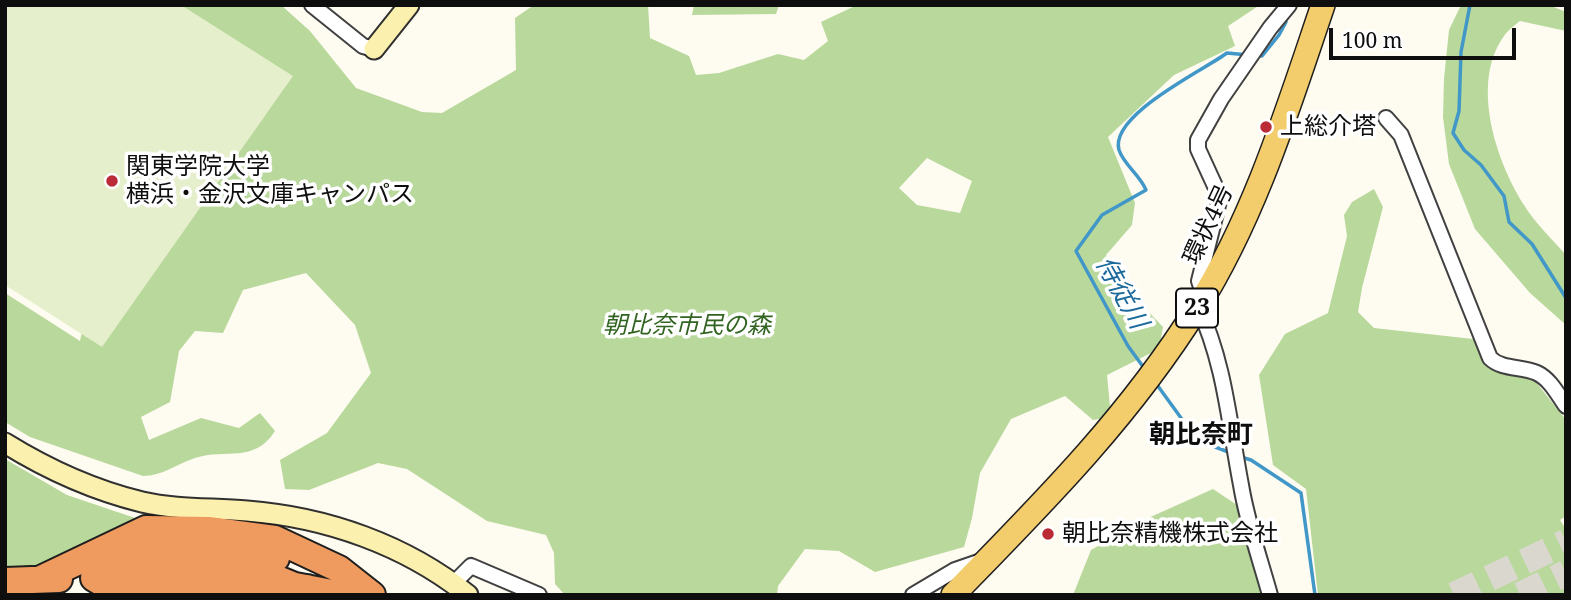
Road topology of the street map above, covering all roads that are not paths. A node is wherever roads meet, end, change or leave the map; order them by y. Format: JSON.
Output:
{"nodes":[{"id":1,"x":409,"y":5,"type":"edge"},
{"id":2,"x":1289,"y":5,"type":"edge"},
{"id":3,"x":1323,"y":5,"type":"edge"},
{"id":4,"x":321,"y":8,"type":"edge"},
{"id":5,"x":374,"y":49,"type":"joint"},
{"id":6,"x":1386,"y":118,"type":"dead end"},
{"id":7,"x":1201,"y":301,"type":"junction"},
{"id":8,"x":1566,"y":406,"type":"edge"},
{"id":9,"x":5,"y":443,"type":"edge"},
{"id":10,"x":124,"y":548,"type":"junction"},
{"id":11,"x":988,"y":559,"type":"junction"},
{"id":12,"x":101,"y":580,"type":"edge"},
{"id":13,"x":5,"y":581,"type":"edge"},
{"id":14,"x":300,"y":581,"type":"junction"},
{"id":15,"x":36,"y":587,"type":"edge"},
{"id":16,"x":461,"y":589,"type":"edge"},
{"id":17,"x":359,"y":592,"type":"edge"},
{"id":18,"x":267,"y":595,"type":"edge"},
{"id":19,"x":539,"y":595,"type":"edge"},
{"id":20,"x":913,"y":595,"type":"edge"},
{"id":21,"x":953,"y":595,"type":"edge"},
{"id":22,"x":1270,"y":595,"type":"edge"}],
"edges":[{"from":1,"to":5,"type":"street"},
{"from":2,"to":7,"type":"street"},
{"from":3,"to":7,"type":"main road","name":"環状4号","number":"23"},
{"from":4,"to":5,"type":"street"},
{"from":6,"to":8,"type":"street"},
{"from":7,"to":11,"type":"main road","name":"環状4号","number":"23"},
{"from":7,"to":22,"type":"street"},
{"from":9,"to":16,"type":"street"},
{"from":10,"to":12,"type":"highway"},
{"from":10,"to":14,"type":"highway"},
{"from":10,"to":17,"type":"highway"},
{"from":11,"to":20,"type":"street"},
{"from":11,"to":21,"type":"main road","name":"環状4号","number":"23"},
{"from":12,"to":14,"type":"highway"},
{"from":12,"to":15,"type":"highway"},
{"from":12,"to":18,"type":"highway"},
{"from":13,"to":15,"type":"highway"},
{"from":14,"to":17,"type":"highway"},
{"from":14,"to":18,"type":"highway"},
{"from":16,"to":19,"type":"street"}]}
